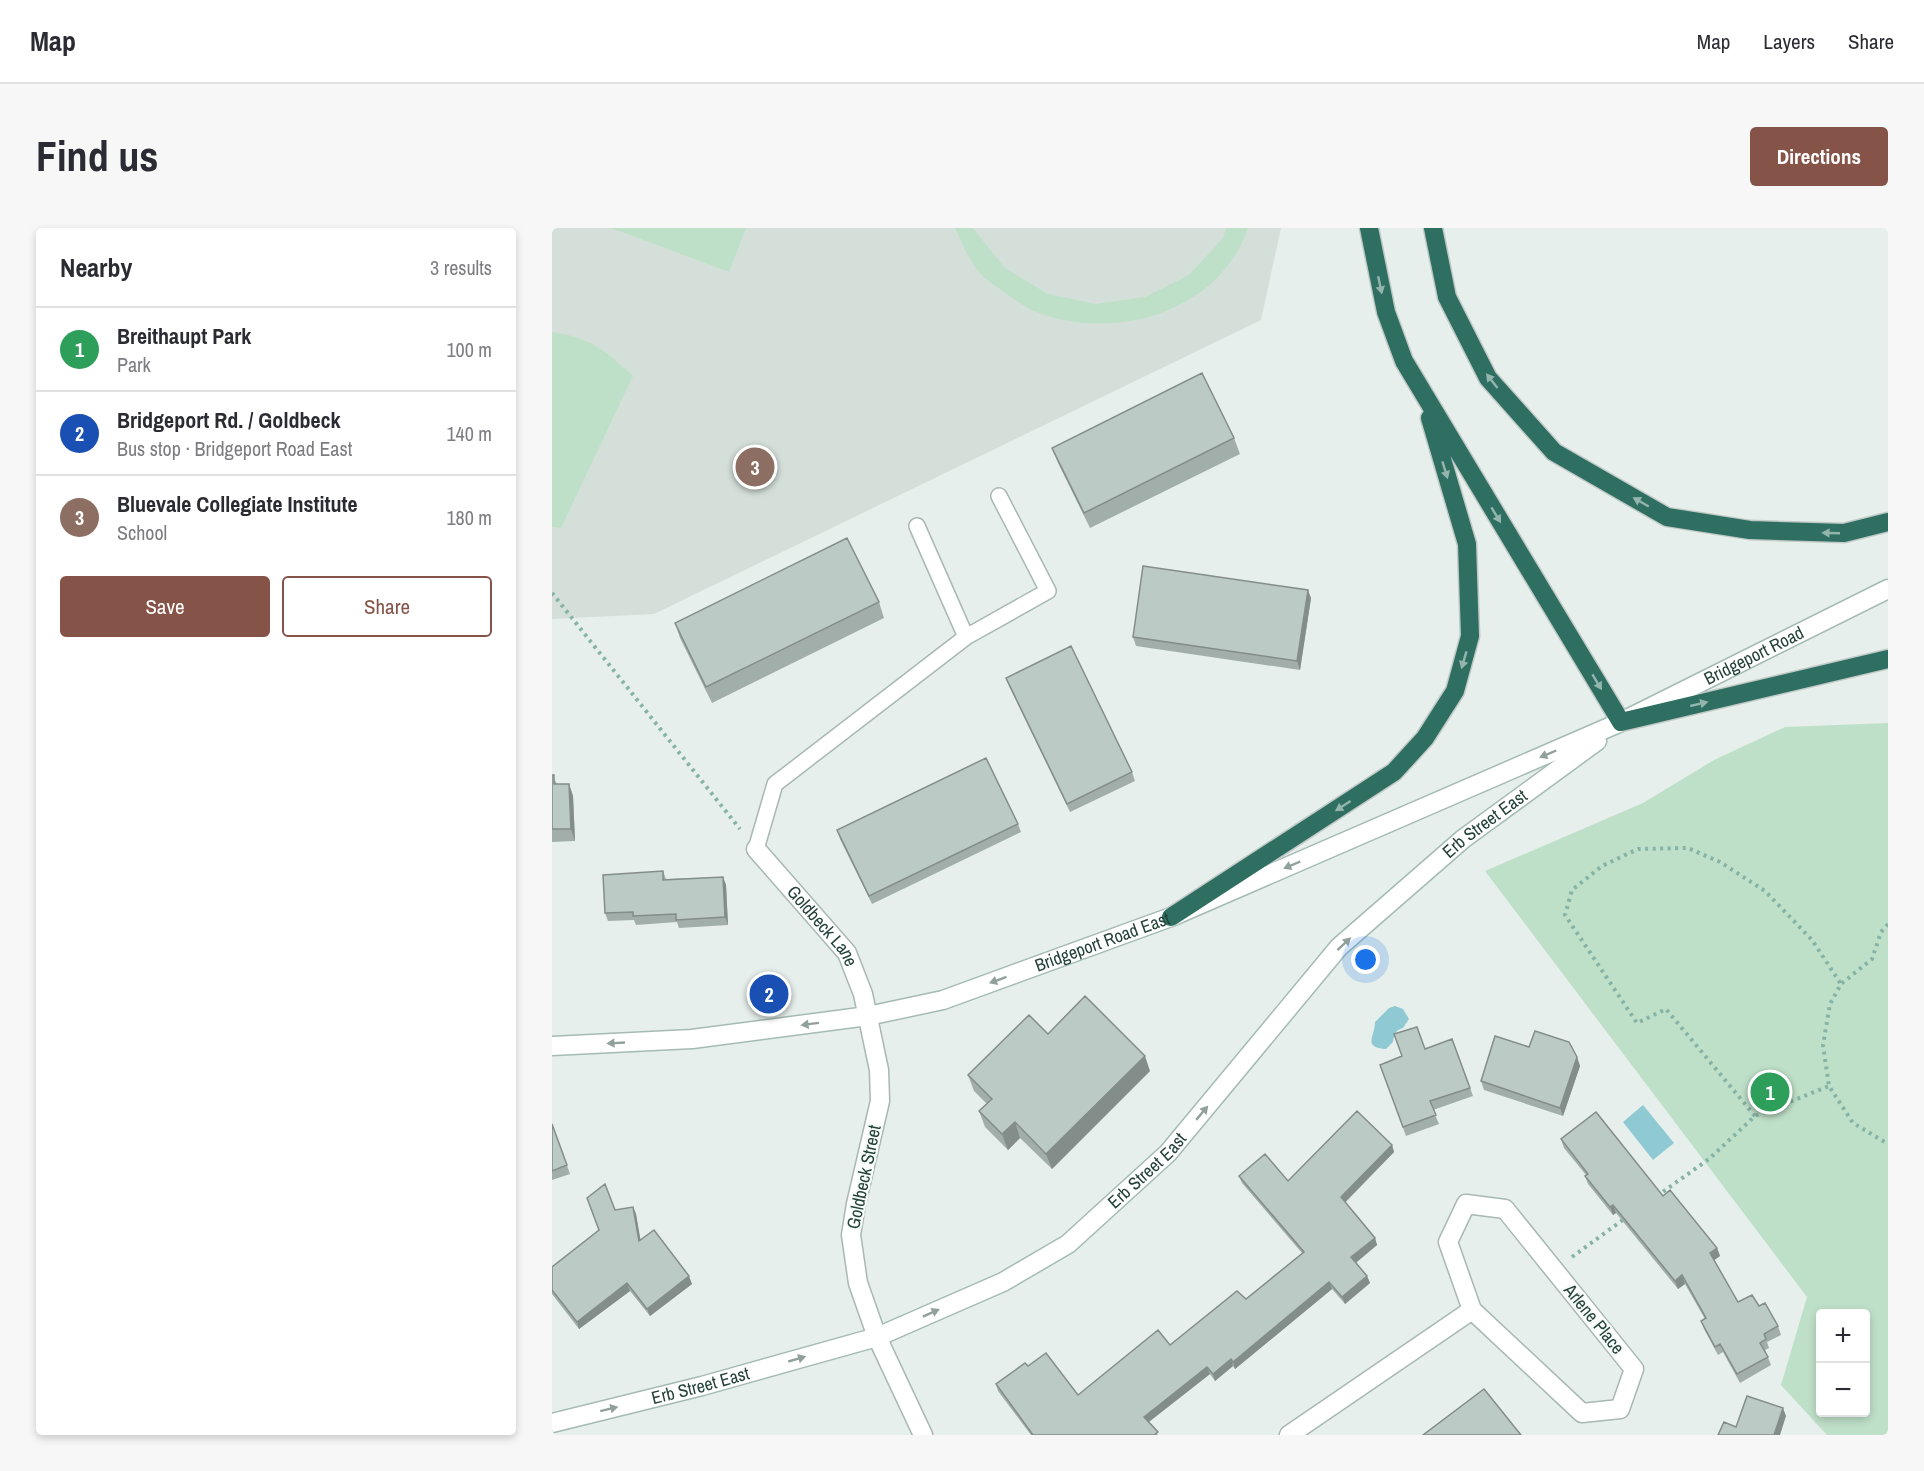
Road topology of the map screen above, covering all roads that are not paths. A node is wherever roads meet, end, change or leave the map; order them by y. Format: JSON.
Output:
{"nodes":[{"id":1,"x":1369,"y":228,"type":"edge"},
{"id":2,"x":1433,"y":228,"type":"edge"},
{"id":3,"x":1422,"y":393,"type":"junction"},
{"id":4,"x":999,"y":496,"type":"dead end"},
{"id":5,"x":1888,"y":522,"type":"edge"},
{"id":6,"x":917,"y":526,"type":"dead end"},
{"id":7,"x":1888,"y":589,"type":"edge"},
{"id":8,"x":966,"y":638,"type":"junction"},
{"id":9,"x":1888,"y":658,"type":"edge"},
{"id":10,"x":1621,"y":723,"type":"junction"},
{"id":11,"x":756,"y":849,"type":"joint"},
{"id":12,"x":1171,"y":917,"type":"junction"},
{"id":13,"x":868,"y":1016,"type":"junction"},
{"id":14,"x":552,"y":1046,"type":"edge"},
{"id":15,"x":1472,"y":1310,"type":"junction"},
{"id":16,"x":877,"y":1336,"type":"junction"},
{"id":17,"x":552,"y":1423,"type":"edge"},
{"id":18,"x":923,"y":1435,"type":"edge"},
{"id":19,"x":1289,"y":1435,"type":"edge"}],
"edges":[{"from":1,"to":3,"type":"highway","one_way":true},
{"from":5,"to":2,"type":"highway","one_way":true},
{"from":3,"to":10,"type":"highway","one_way":true},
{"from":3,"to":12,"type":"highway","one_way":true},
{"from":4,"to":8,"type":"lane"},
{"from":6,"to":8,"type":"lane"},
{"from":7,"to":10,"type":"main road","name":"Bridgeport Road"},
{"from":8,"to":11,"type":"lane"},
{"from":10,"to":9,"type":"highway","one_way":true},
{"from":10,"to":12,"type":"main road","name":"Bridgeport Road East","one_way":true},
{"from":16,"to":10,"type":"main road","name":"Erb Street East","one_way":true},
{"from":11,"to":13,"type":"main road","name":"Goldbeck Lane"},
{"from":12,"to":13,"type":"main road","name":"Bridgeport Road East","one_way":true},
{"from":13,"to":14,"type":"main road","name":"Bridgeport Road East","one_way":true},
{"from":13,"to":16,"type":"main road","name":"Goldbeck Street"},
{"from":15,"to":15,"type":"main road","name":"Arlene Place"},
{"from":15,"to":19,"type":"main road"},
{"from":17,"to":16,"type":"main road","name":"Erb Street East","one_way":true},
{"from":16,"to":18,"type":"main road","name":"Goldbeck Street"}]}
